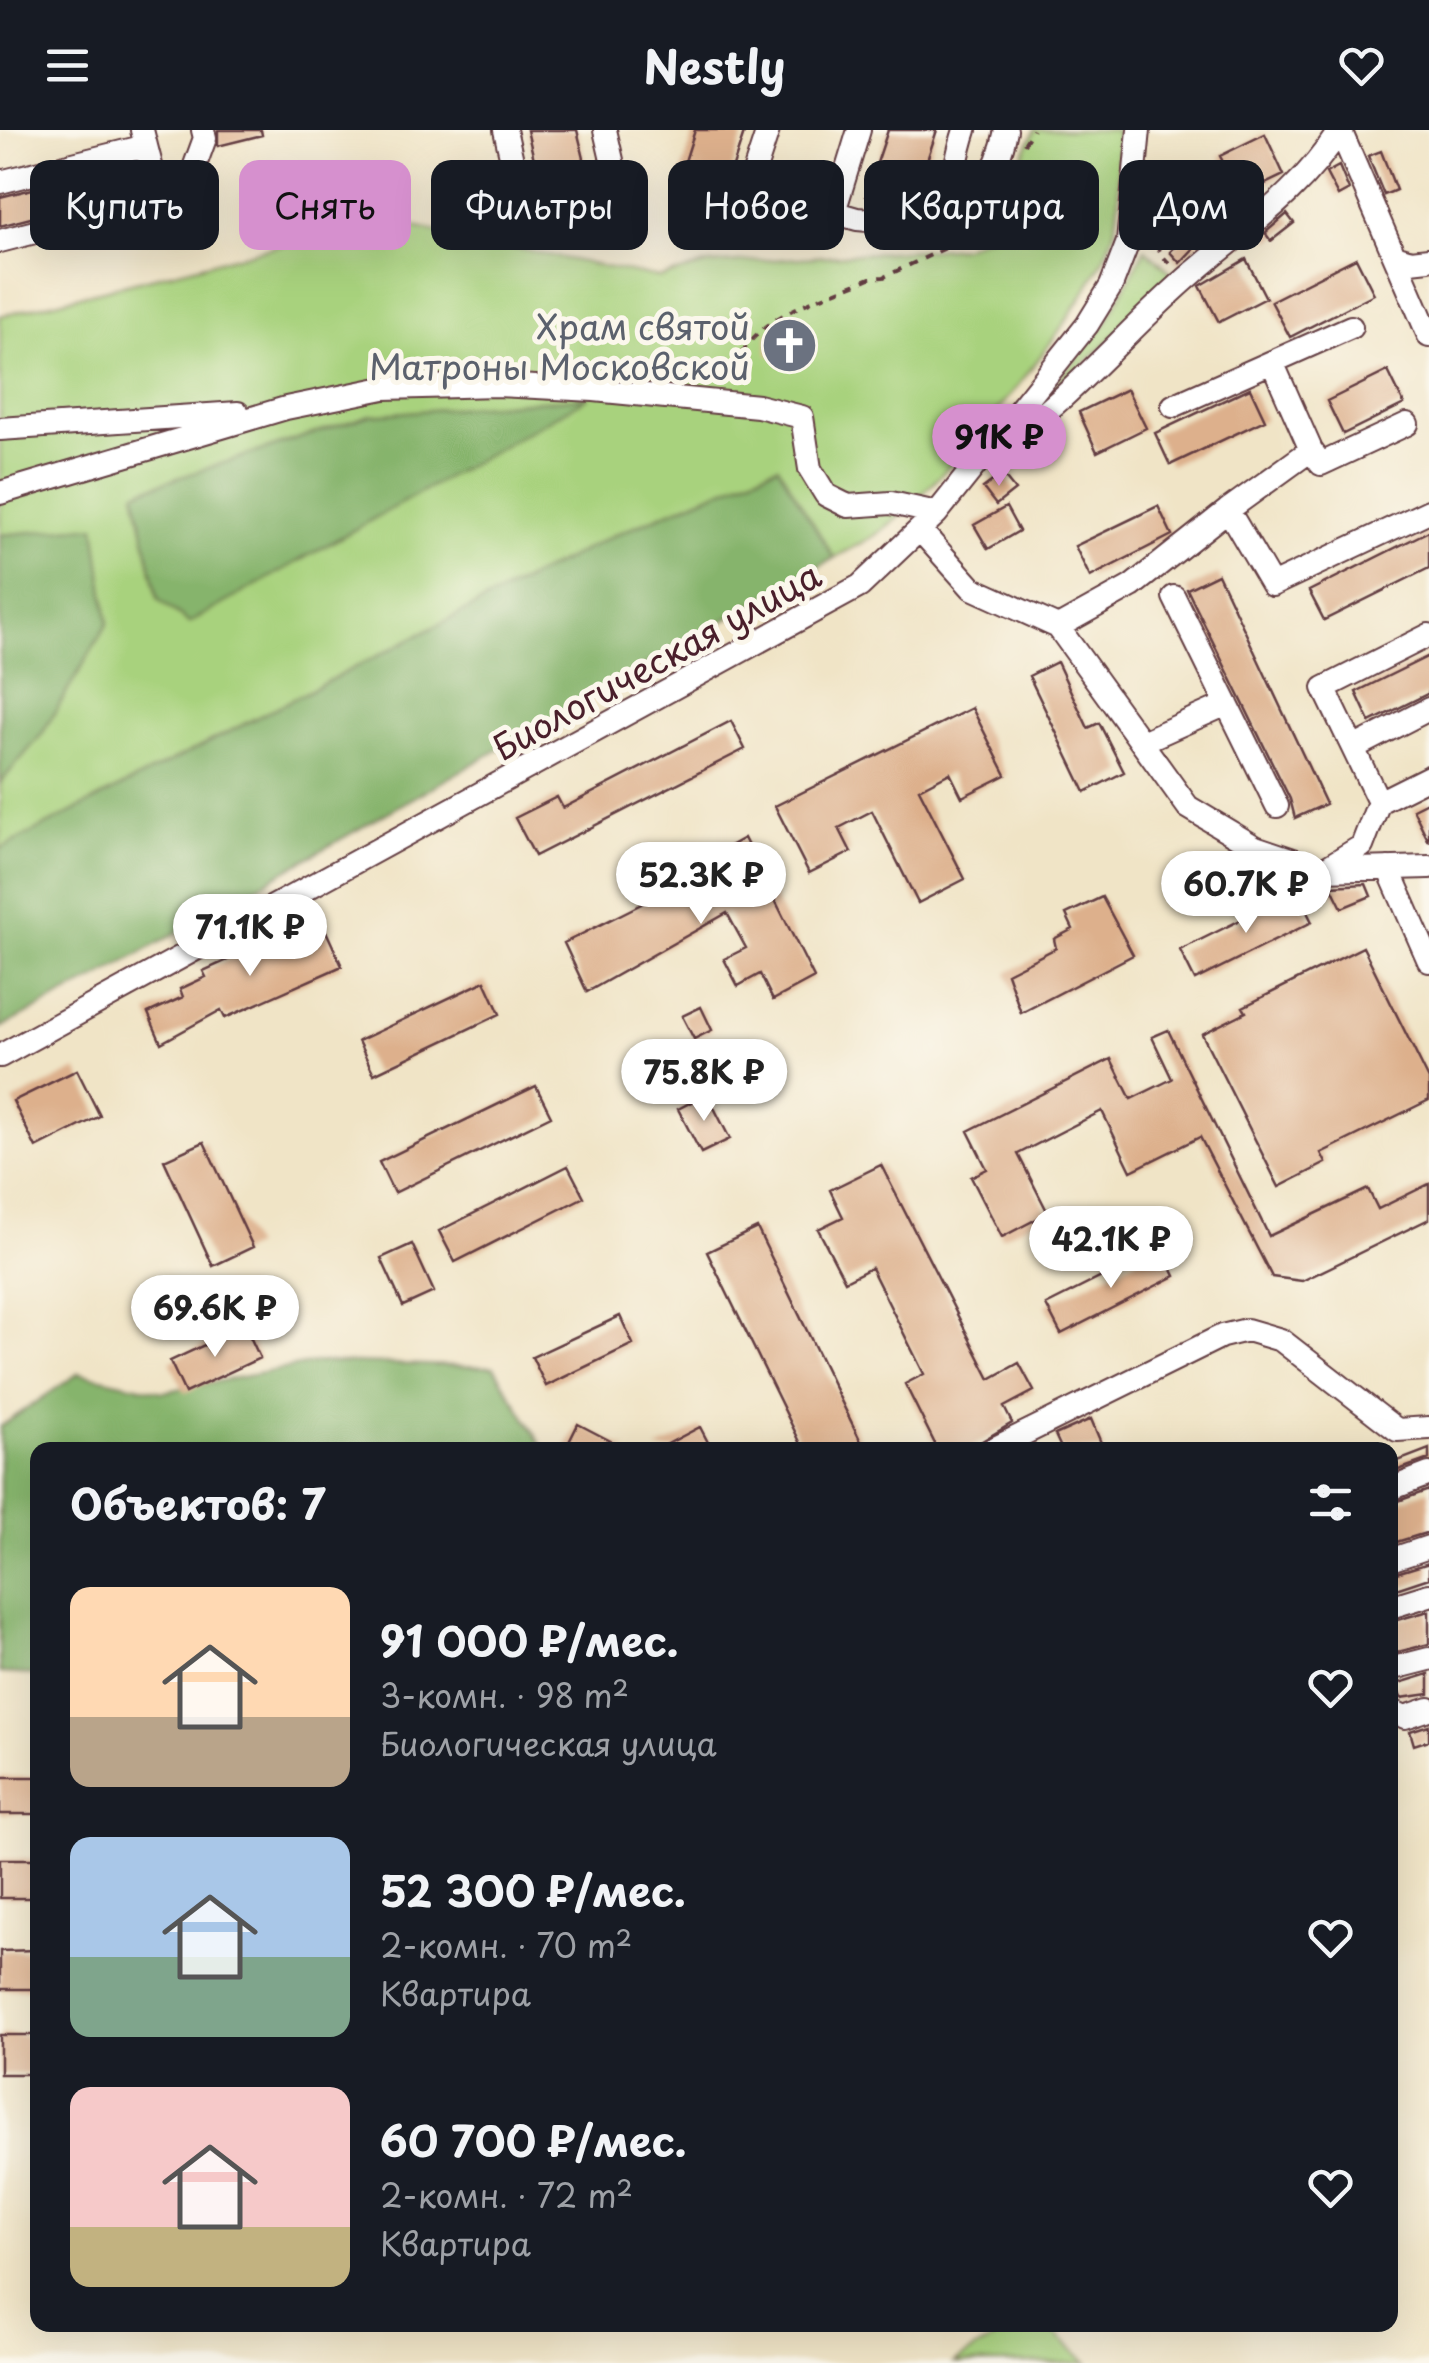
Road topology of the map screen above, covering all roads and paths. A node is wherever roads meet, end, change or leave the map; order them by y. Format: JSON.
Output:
{"nodes":[{"id":1,"x":203,"y":130,"type":"edge"},
{"id":2,"x":505,"y":130,"type":"edge"},
{"id":3,"x":604,"y":130,"type":"edge"},
{"id":4,"x":619,"y":130,"type":"edge"},
{"id":5,"x":768,"y":130,"type":"edge"},
{"id":6,"x":859,"y":130,"type":"edge"},
{"id":7,"x":965,"y":130,"type":"edge"},
{"id":8,"x":1032,"y":130,"type":"edge"},
{"id":9,"x":1139,"y":130,"type":"edge"},
{"id":10,"x":1340,"y":130,"type":"edge"},
{"id":11,"x":144,"y":138,"type":"edge"},
{"id":12,"x":1014,"y":139,"type":"edge"},
{"id":13,"x":197,"y":160,"type":"edge"},
{"id":14,"x":512,"y":160,"type":"edge"},
{"id":15,"x":613,"y":160,"type":"joint"},
{"id":16,"x":758,"y":160,"type":"edge"},
{"id":17,"x":955,"y":160,"type":"edge"},
{"id":18,"x":844,"y":179,"type":"edge"},
{"id":19,"x":0,"y":182,"type":"edge"},
{"id":20,"x":1264,"y":217,"type":"edge"},
{"id":21,"x":30,"y":233,"type":"edge"},
{"id":22,"x":0,"y":241,"type":"edge"},
{"id":23,"x":940,"y":250,"type":"edge"},
{"id":24,"x":1157,"y":250,"type":"edge"},
{"id":25,"x":1223,"y":250,"type":"edge"},
{"id":26,"x":1398,"y":257,"type":"junction"},
{"id":27,"x":1429,"y":259,"type":"edge"},
{"id":28,"x":1192,"y":274,"type":"junction"},
{"id":29,"x":1351,"y":328,"type":"dead end"},
{"id":30,"x":1429,"y":336,"type":"edge"},
{"id":31,"x":1272,"y":362,"type":"junction"},
{"id":32,"x":730,"y":402,"type":"junction"},
{"id":33,"x":1173,"y":406,"type":"dead end"},
{"id":34,"x":286,"y":408,"type":"junction"},
{"id":35,"x":1407,"y":424,"type":"dead end"},
{"id":36,"x":0,"y":429,"type":"edge"},
{"id":37,"x":1311,"y":450,"type":"junction"},
{"id":38,"x":981,"y":459,"type":"junction"},
{"id":39,"x":0,"y":494,"type":"edge"},
{"id":40,"x":1228,"y":510,"type":"junction"},
{"id":41,"x":1429,"y":511,"type":"edge"},
{"id":42,"x":937,"y":513,"type":"junction"},
{"id":43,"x":920,"y":530,"type":"junction"},
{"id":44,"x":1174,"y":597,"type":"dead end"},
{"id":45,"x":1058,"y":626,"type":"junction"},
{"id":46,"x":1429,"y":635,"type":"edge"},
{"id":47,"x":1227,"y":704,"type":"junction"},
{"id":48,"x":1429,"y":710,"type":"edge"},
{"id":49,"x":1142,"y":742,"type":"junction"},
{"id":50,"x":1353,"y":748,"type":"junction"},
{"id":51,"x":1429,"y":777,"type":"edge"},
{"id":52,"x":1379,"y":802,"type":"junction"},
{"id":53,"x":1276,"y":806,"type":"dead end"},
{"id":54,"x":1429,"y":867,"type":"edge"},
{"id":55,"x":1388,"y":868,"type":"junction"},
{"id":56,"x":1323,"y":870,"type":"junction"},
{"id":57,"x":1429,"y":961,"type":"edge"},
{"id":58,"x":0,"y":1056,"type":"edge"},
{"id":59,"x":1429,"y":1428,"type":"edge"},
{"id":60,"x":1007,"y":1442,"type":"edge"},
{"id":61,"x":1429,"y":1474,"type":"edge"},
{"id":62,"x":1398,"y":1486,"type":"edge"},
{"id":63,"x":1429,"y":1547,"type":"edge"},
{"id":64,"x":1398,"y":1557,"type":"edge"},
{"id":65,"x":1429,"y":1595,"type":"edge"},
{"id":66,"x":1398,"y":1605,"type":"edge"},
{"id":67,"x":1429,"y":1659,"type":"edge"},
{"id":68,"x":1398,"y":1666,"type":"edge"},
{"id":69,"x":1429,"y":1709,"type":"edge"},
{"id":70,"x":1398,"y":1714,"type":"edge"}],
"edges":[{"from":1,"to":13,"type":"street"},
{"from":2,"to":14,"type":"street"},
{"from":3,"to":15,"type":"street"},
{"from":4,"to":15,"type":"street"},
{"from":5,"to":16,"type":"street"},
{"from":6,"to":18,"type":"street"},
{"from":7,"to":17,"type":"street"},
{"from":8,"to":12,"type":"path"},
{"from":9,"to":38,"type":"street","name":"Биологическая улица"},
{"from":10,"to":20,"type":"street"},
{"from":10,"to":26,"type":"street"},
{"from":11,"to":19,"type":"street"},
{"from":21,"to":22,"type":"street"},
{"from":23,"to":32,"type":"path"},
{"from":24,"to":28,"type":"path"},
{"from":25,"to":28,"type":"street"},
{"from":26,"to":27,"type":"street"},
{"from":26,"to":30,"type":"street"},
{"from":28,"to":38,"type":"street"},
{"from":29,"to":31,"type":"street"},
{"from":31,"to":33,"type":"street"},
{"from":31,"to":37,"type":"street"},
{"from":32,"to":34,"type":"street"},
{"from":32,"to":42,"type":"street"},
{"from":34,"to":36,"type":"street"},
{"from":34,"to":39,"type":"street"},
{"from":35,"to":37,"type":"street"},
{"from":37,"to":40,"type":"street"},
{"from":38,"to":42,"type":"street","name":"Биологическая улица"},
{"from":40,"to":41,"type":"street"},
{"from":40,"to":45,"type":"street"},
{"from":42,"to":43,"type":"street","name":"Биологическая улица"},
{"from":43,"to":45,"type":"street"},
{"from":43,"to":58,"type":"street","name":"Биологическая улица"},
{"from":44,"to":47,"type":"street"},
{"from":45,"to":49,"type":"street"},
{"from":46,"to":50,"type":"street"},
{"from":47,"to":49,"type":"street"},
{"from":47,"to":53,"type":"street"},
{"from":48,"to":50,"type":"street"},
{"from":49,"to":56,"type":"street"},
{"from":50,"to":52,"type":"street"},
{"from":51,"to":52,"type":"street"},
{"from":52,"to":56,"type":"street"},
{"from":54,"to":55,"type":"street"},
{"from":55,"to":56,"type":"street"},
{"from":55,"to":57,"type":"street"},
{"from":59,"to":60,"type":"street"},
{"from":61,"to":62,"type":"street"},
{"from":63,"to":64,"type":"street"},
{"from":65,"to":66,"type":"street"},
{"from":67,"to":68,"type":"street"},
{"from":69,"to":70,"type":"street"}]}
